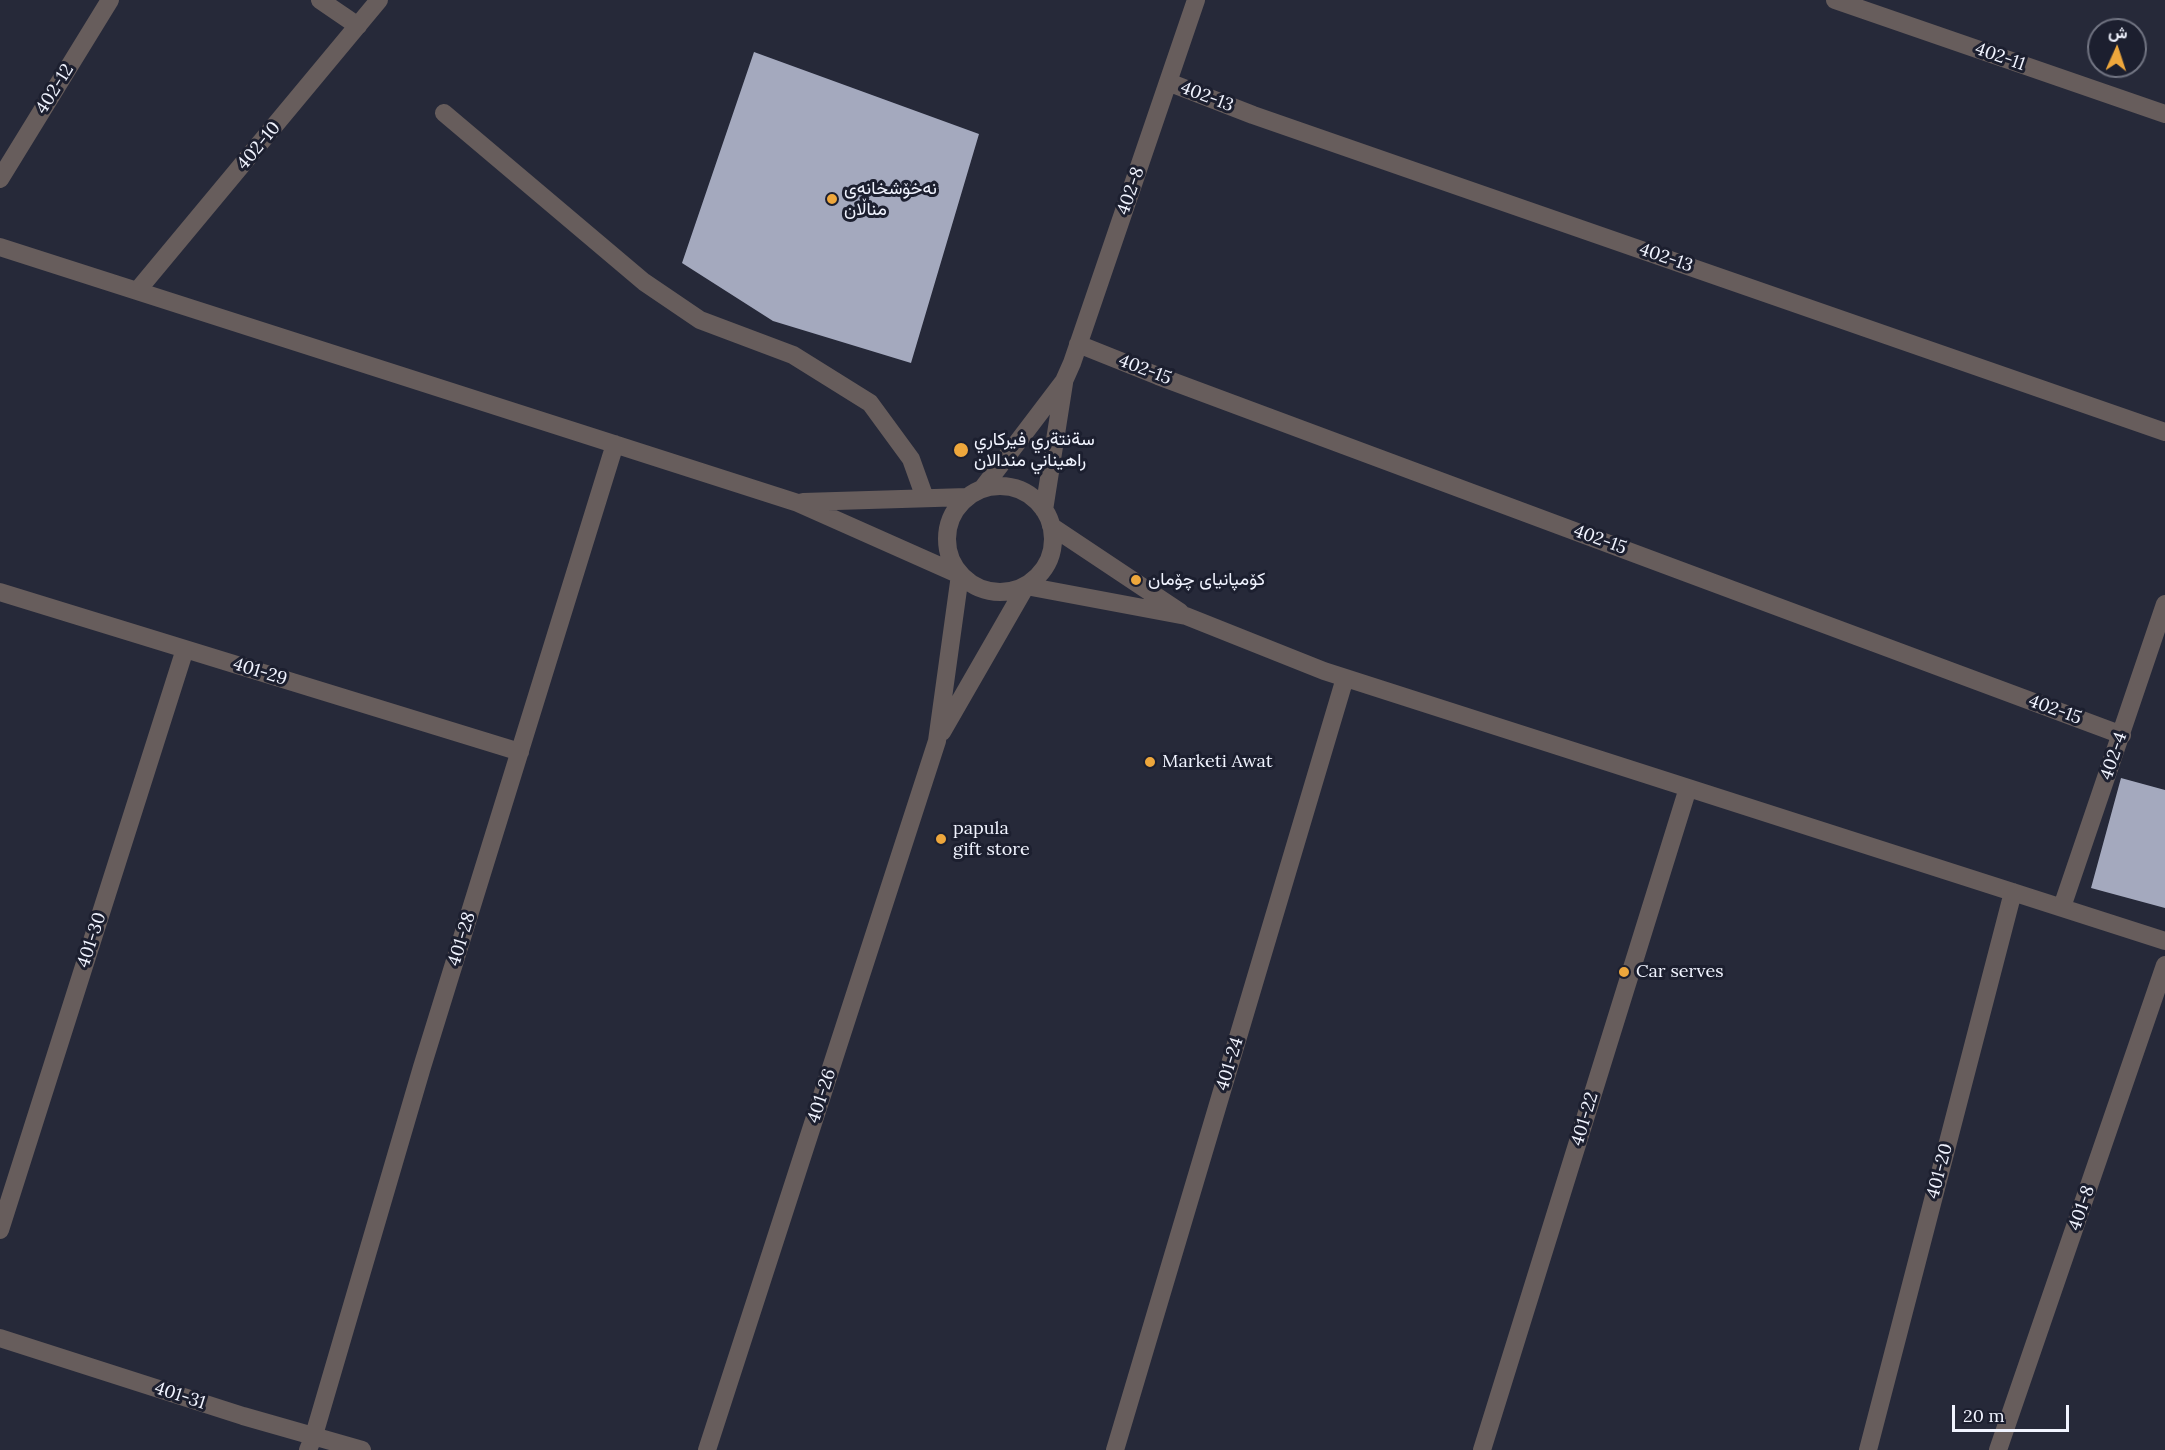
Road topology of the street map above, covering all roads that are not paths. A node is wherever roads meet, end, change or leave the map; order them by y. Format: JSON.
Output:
{"nodes":[{"id":1,"x":110,"y":0,"type":"edge"},
{"id":2,"x":320,"y":0,"type":"edge"},
{"id":3,"x":379,"y":0,"type":"edge"},
{"id":4,"x":1196,"y":0,"type":"edge"},
{"id":5,"x":1835,"y":0,"type":"edge"},
{"id":6,"x":358,"y":26,"type":"junction"},
{"id":7,"x":1168,"y":82,"type":"junction"},
{"id":8,"x":444,"y":113,"type":"dead end"},
{"id":9,"x":2165,"y":114,"type":"edge"},
{"id":10,"x":0,"y":179,"type":"edge"},
{"id":11,"x":0,"y":247,"type":"edge"},
{"id":12,"x":137,"y":291,"type":"junction"},
{"id":13,"x":1078,"y":344,"type":"junction"},
{"id":14,"x":1064,"y":381,"type":"junction"},
{"id":15,"x":2165,"y":432,"type":"edge"},
{"id":16,"x":615,"y":444,"type":"junction"},
{"id":17,"x":974,"y":493,"type":"junction"},
{"id":18,"x":925,"y":498,"type":"junction"},
{"id":19,"x":798,"y":502,"type":"junction"},
{"id":20,"x":1048,"y":518,"type":"junction"},
{"id":21,"x":960,"y":575,"type":"junction"},
{"id":22,"x":1026,"y":586,"type":"junction"},
{"id":23,"x":0,"y":592,"type":"edge"},
{"id":24,"x":2165,"y":604,"type":"edge"},
{"id":25,"x":1186,"y":616,"type":"junction"},
{"id":26,"x":185,"y":649,"type":"junction"},
{"id":27,"x":1344,"y":678,"type":"junction"},
{"id":28,"x":2122,"y":735,"type":"junction"},
{"id":29,"x":937,"y":741,"type":"junction"},
{"id":30,"x":520,"y":752,"type":"junction"},
{"id":31,"x":1688,"y":788,"type":"junction"},
{"id":32,"x":2013,"y":892,"type":"junction"},
{"id":33,"x":2062,"y":907,"type":"junction"},
{"id":34,"x":2165,"y":940,"type":"edge"},
{"id":35,"x":2165,"y":965,"type":"edge"},
{"id":36,"x":0,"y":1230,"type":"edge"},
{"id":37,"x":0,"y":1338,"type":"edge"},
{"id":38,"x":311,"y":1443,"type":"edge"},
{"id":39,"x":362,"y":1450,"type":"edge"},
{"id":40,"x":707,"y":1450,"type":"edge"},
{"id":41,"x":1116,"y":1450,"type":"edge"},
{"id":42,"x":1482,"y":1450,"type":"edge"},
{"id":43,"x":1868,"y":1450,"type":"edge"},
{"id":44,"x":1998,"y":1450,"type":"edge"}],
"edges":[{"from":1,"to":10,"type":"street","name":"402-12"},
{"from":2,"to":6,"type":"street"},
{"from":3,"to":6,"type":"street","name":"402-10"},
{"from":4,"to":7,"type":"street","name":"402-8"},
{"from":5,"to":9,"type":"street","name":"402-11"},
{"from":6,"to":12,"type":"street","name":"402-10"},
{"from":7,"to":13,"type":"street","name":"402-8"},
{"from":7,"to":15,"type":"street","name":"402-13"},
{"from":8,"to":18,"type":"street"},
{"from":11,"to":12,"type":"street"},
{"from":12,"to":16,"type":"street"},
{"from":13,"to":14,"type":"street","name":"402-8"},
{"from":13,"to":28,"type":"street","name":"402-15"},
{"from":14,"to":17,"type":"street"},
{"from":14,"to":20,"type":"street"},
{"from":16,"to":19,"type":"street"},
{"from":16,"to":30,"type":"street","name":"401-28"},
{"from":17,"to":18,"type":"street"},
{"from":17,"to":20,"type":"street"},
{"from":17,"to":21,"type":"street"},
{"from":18,"to":19,"type":"street"},
{"from":19,"to":21,"type":"street"},
{"from":20,"to":22,"type":"street"},
{"from":20,"to":25,"type":"street"},
{"from":21,"to":22,"type":"street"},
{"from":21,"to":29,"type":"street"},
{"from":22,"to":25,"type":"street"},
{"from":22,"to":29,"type":"street"},
{"from":23,"to":26,"type":"street","name":"401-29"},
{"from":24,"to":28,"type":"street","name":"402-4"},
{"from":25,"to":27,"type":"street"},
{"from":26,"to":30,"type":"street","name":"401-29"},
{"from":26,"to":36,"type":"street","name":"401-30"},
{"from":27,"to":31,"type":"street"},
{"from":27,"to":41,"type":"street","name":"401-24"},
{"from":28,"to":33,"type":"street","name":"402-4"},
{"from":29,"to":40,"type":"street","name":"401-26"},
{"from":30,"to":38,"type":"street","name":"401-28"},
{"from":31,"to":32,"type":"street"},
{"from":31,"to":42,"type":"street","name":"401-22"},
{"from":32,"to":33,"type":"street"},
{"from":32,"to":43,"type":"street","name":"401-20"},
{"from":33,"to":34,"type":"street"},
{"from":35,"to":44,"type":"street","name":"401-8"},
{"from":37,"to":38,"type":"street","name":"401-31"},
{"from":38,"to":39,"type":"street","name":"401-31"}]}
